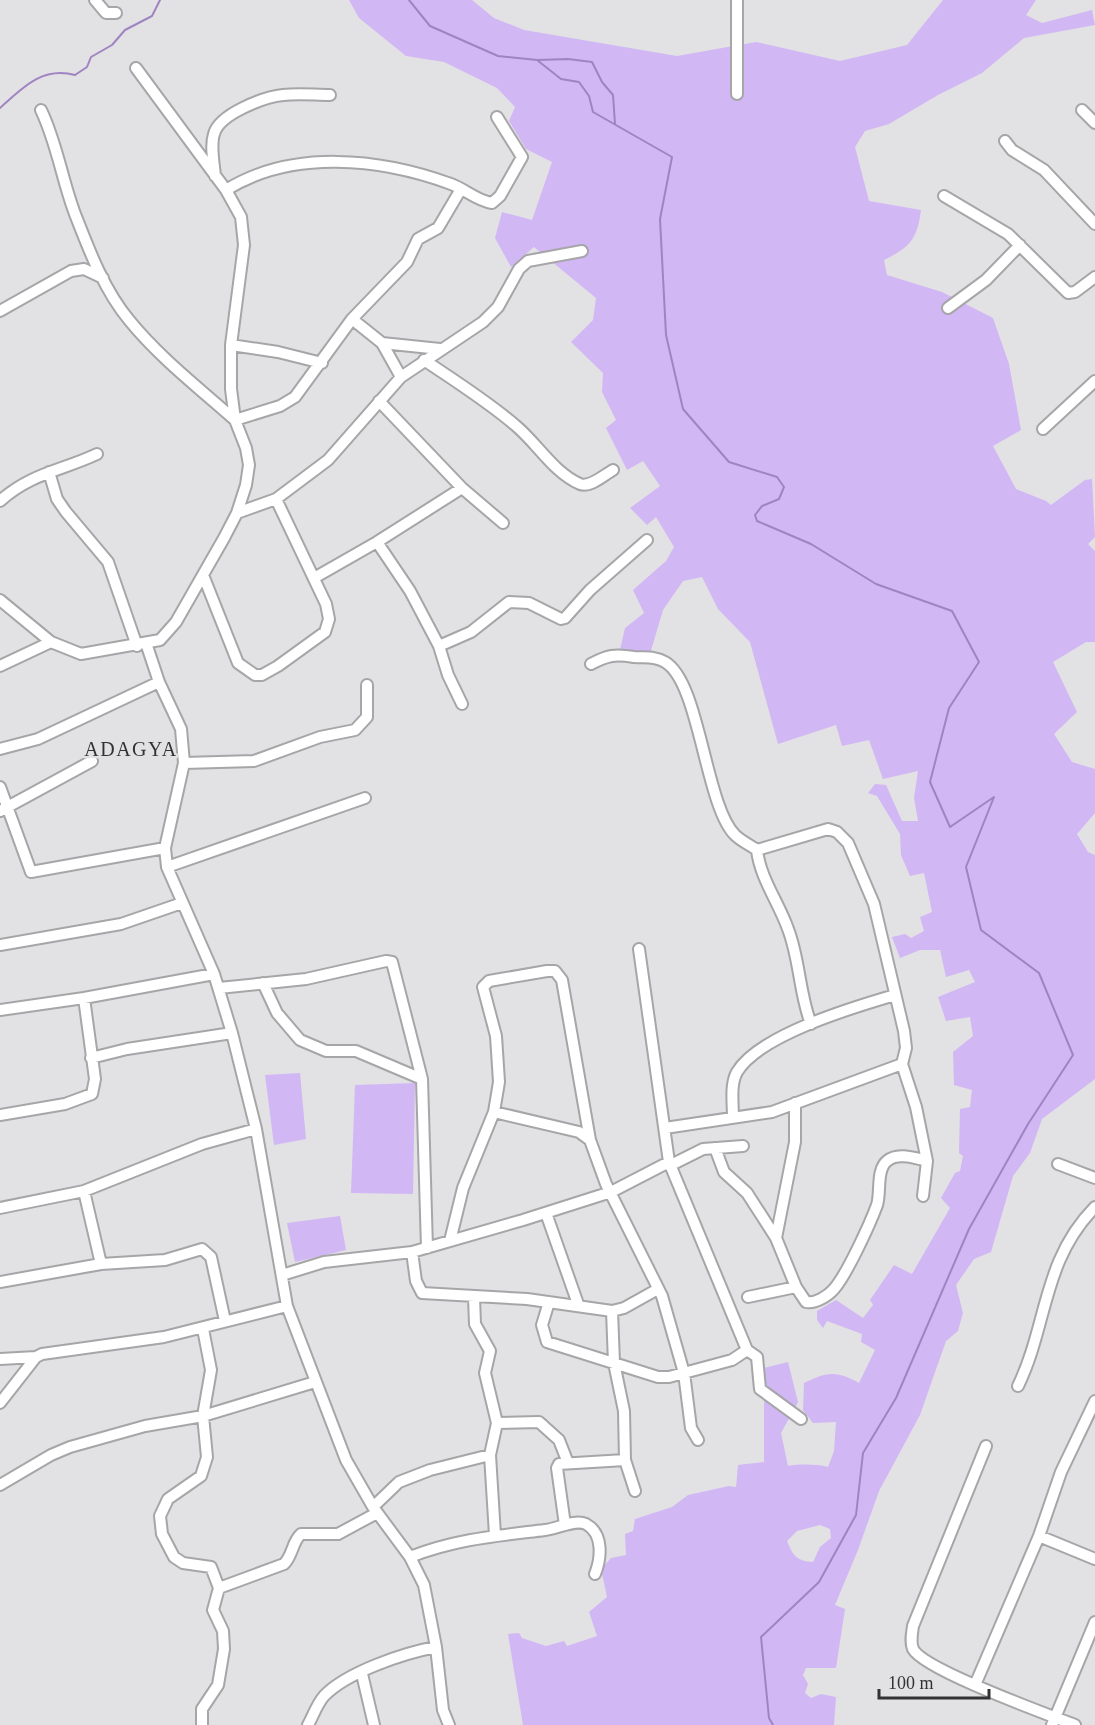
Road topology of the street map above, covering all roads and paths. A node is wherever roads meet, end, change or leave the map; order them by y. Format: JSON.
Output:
{"nodes":[{"id":1,"x":95,"y":0,"type":"edge"},
{"id":2,"x":737,"y":0,"type":"edge"},
{"id":3,"x":116,"y":13,"type":"dead end"},
{"id":4,"x":136,"y":68,"type":"dead end"},
{"id":5,"x":737,"y":94,"type":"dead end"},
{"id":6,"x":330,"y":95,"type":"dead end"},
{"id":7,"x":41,"y":110,"type":"dead end"},
{"id":8,"x":1082,"y":110,"type":"dead end"},
{"id":9,"x":497,"y":117,"type":"dead end"},
{"id":10,"x":1095,"y":123,"type":"edge"},
{"id":11,"x":1005,"y":141,"type":"dead end"},
{"id":12,"x":215,"y":176,"type":"junction"},
{"id":13,"x":461,"y":189,"type":"junction"},
{"id":14,"x":226,"y":190,"type":"junction"},
{"id":15,"x":944,"y":196,"type":"dead end"},
{"id":16,"x":1095,"y":224,"type":"edge"},
{"id":17,"x":1020,"y":245,"type":"junction"},
{"id":18,"x":582,"y":251,"type":"dead end"},
{"id":19,"x":1095,"y":277,"type":"edge"},
{"id":20,"x":103,"y":278,"type":"junction"},
{"id":21,"x":948,"y":309,"type":"dead end"},
{"id":22,"x":0,"y":311,"type":"edge"},
{"id":23,"x":352,"y":319,"type":"junction"},
{"id":24,"x":382,"y":343,"type":"junction"},
{"id":25,"x":231,"y":345,"type":"junction"},
{"id":26,"x":440,"y":349,"type":"junction"},
{"id":27,"x":424,"y":360,"type":"junction"},
{"id":28,"x":322,"y":363,"type":"junction"},
{"id":29,"x":401,"y":377,"type":"junction"},
{"id":30,"x":1095,"y":381,"type":"edge"},
{"id":31,"x":379,"y":401,"type":"junction"},
{"id":32,"x":235,"y":420,"type":"junction"},
{"id":33,"x":1043,"y":429,"type":"dead end"},
{"id":34,"x":98,"y":454,"type":"dead end"},
{"id":35,"x":613,"y":470,"type":"dead end"},
{"id":36,"x":49,"y":472,"type":"junction"},
{"id":37,"x":462,"y":488,"type":"junction"},
{"id":38,"x":276,"y":499,"type":"junction"},
{"id":39,"x":0,"y":501,"type":"edge"},
{"id":40,"x":237,"y":513,"type":"junction"},
{"id":41,"x":503,"y":523,"type":"dead end"},
{"id":42,"x":647,"y":540,"type":"dead end"},
{"id":43,"x":377,"y":542,"type":"junction"},
{"id":44,"x":203,"y":575,"type":"junction"},
{"id":45,"x":314,"y":578,"type":"junction"},
{"id":46,"x":0,"y":600,"type":"edge"},
{"id":47,"x":51,"y":642,"type":"junction"},
{"id":48,"x":141,"y":644,"type":"junction"},
{"id":49,"x":439,"y":646,"type":"junction"},
{"id":50,"x":591,"y":664,"type":"dead end"},
{"id":51,"x":0,"y":666,"type":"edge"},
{"id":52,"x":159,"y":682,"type":"junction"},
{"id":53,"x":367,"y":685,"type":"dead end"},
{"id":54,"x":462,"y":704,"type":"dead end"},
{"id":55,"x":0,"y":749,"type":"edge"},
{"id":56,"x":92,"y":761,"type":"dead end"},
{"id":57,"x":184,"y":763,"type":"junction"},
{"id":58,"x":0,"y":787,"type":"edge"},
{"id":59,"x":365,"y":798,"type":"dead end"},
{"id":60,"x":3,"y":809,"type":"edge"},
{"id":61,"x":165,"y":848,"type":"junction"},
{"id":62,"x":757,"y":850,"type":"junction"},
{"id":63,"x":168,"y":867,"type":"junction"},
{"id":64,"x":182,"y":903,"type":"junction"},
{"id":65,"x":0,"y":945,"type":"edge"},
{"id":66,"x":639,"y":949,"type":"dead end"},
{"id":67,"x":214,"y":974,"type":"junction"},
{"id":68,"x":263,"y":983,"type":"junction"},
{"id":69,"x":219,"y":988,"type":"junction"},
{"id":70,"x":895,"y":995,"type":"junction"},
{"id":71,"x":84,"y":998,"type":"junction"},
{"id":72,"x":0,"y":1010,"type":"edge"},
{"id":73,"x":811,"y":1024,"type":"junction"},
{"id":74,"x":232,"y":1033,"type":"junction"},
{"id":75,"x":91,"y":1058,"type":"junction"},
{"id":76,"x":902,"y":1064,"type":"junction"},
{"id":77,"x":422,"y":1079,"type":"junction"},
{"id":78,"x":795,"y":1103,"type":"junction"},
{"id":79,"x":494,"y":1112,"type":"junction"},
{"id":80,"x":0,"y":1115,"type":"edge"},
{"id":81,"x":733,"y":1118,"type":"junction"},
{"id":82,"x":666,"y":1128,"type":"junction"},
{"id":83,"x":256,"y":1129,"type":"junction"},
{"id":84,"x":590,"y":1140,"type":"junction"},
{"id":85,"x":743,"y":1146,"type":"dead end"},
{"id":86,"x":715,"y":1148,"type":"junction"},
{"id":87,"x":927,"y":1161,"type":"junction"},
{"id":88,"x":670,"y":1163,"type":"junction"},
{"id":89,"x":1058,"y":1164,"type":"dead end"},
{"id":90,"x":1095,"y":1178,"type":"edge"},
{"id":91,"x":84,"y":1191,"type":"junction"},
{"id":92,"x":610,"y":1192,"type":"junction"},
{"id":93,"x":923,"y":1197,"type":"dead end"},
{"id":94,"x":1095,"y":1207,"type":"edge"},
{"id":95,"x":0,"y":1208,"type":"edge"},
{"id":96,"x":546,"y":1213,"type":"junction"},
{"id":97,"x":776,"y":1238,"type":"junction"},
{"id":98,"x":450,"y":1241,"type":"junction"},
{"id":99,"x":427,"y":1248,"type":"junction"},
{"id":100,"x":412,"y":1252,"type":"junction"},
{"id":101,"x":101,"y":1264,"type":"junction"},
{"id":102,"x":282,"y":1275,"type":"junction"},
{"id":103,"x":0,"y":1282,"type":"edge"},
{"id":104,"x":796,"y":1287,"type":"junction"},
{"id":105,"x":658,"y":1289,"type":"junction"},
{"id":106,"x":474,"y":1297,"type":"junction"},
{"id":107,"x":748,"y":1297,"type":"dead end"},
{"id":108,"x":549,"y":1302,"type":"junction"},
{"id":109,"x":578,"y":1304,"type":"junction"},
{"id":110,"x":287,"y":1306,"type":"junction"},
{"id":111,"x":612,"y":1311,"type":"junction"},
{"id":112,"x":225,"y":1321,"type":"junction"},
{"id":113,"x":203,"y":1329,"type":"junction"},
{"id":114,"x":747,"y":1350,"type":"junction"},
{"id":115,"x":36,"y":1357,"type":"junction"},
{"id":116,"x":0,"y":1359,"type":"edge"},
{"id":117,"x":614,"y":1363,"type":"junction"},
{"id":118,"x":684,"y":1373,"type":"junction"},
{"id":119,"x":315,"y":1382,"type":"junction"},
{"id":120,"x":1018,"y":1386,"type":"dead end"},
{"id":121,"x":1095,"y":1401,"type":"edge"},
{"id":122,"x":0,"y":1403,"type":"edge"},
{"id":123,"x":203,"y":1416,"type":"junction"},
{"id":124,"x":801,"y":1419,"type":"dead end"},
{"id":125,"x":497,"y":1424,"type":"junction"},
{"id":126,"x":698,"y":1440,"type":"dead end"},
{"id":127,"x":986,"y":1446,"type":"dead end"},
{"id":128,"x":490,"y":1455,"type":"junction"},
{"id":129,"x":625,"y":1460,"type":"junction"},
{"id":130,"x":568,"y":1463,"type":"junction"},
{"id":131,"x":0,"y":1485,"type":"edge"},
{"id":132,"x":635,"y":1491,"type":"dead end"},
{"id":133,"x":375,"y":1510,"type":"junction"},
{"id":134,"x":565,"y":1525,"type":"junction"},
{"id":135,"x":495,"y":1535,"type":"junction"},
{"id":136,"x":1039,"y":1536,"type":"junction"},
{"id":137,"x":410,"y":1557,"type":"junction"},
{"id":138,"x":1095,"y":1559,"type":"edge"},
{"id":139,"x":595,"y":1574,"type":"dead end"},
{"id":140,"x":219,"y":1588,"type":"junction"},
{"id":141,"x":1095,"y":1622,"type":"edge"},
{"id":142,"x":436,"y":1647,"type":"junction"},
{"id":143,"x":362,"y":1674,"type":"junction"},
{"id":144,"x":975,"y":1685,"type":"junction"},
{"id":145,"x":1053,"y":1721,"type":"edge"},
{"id":146,"x":202,"y":1725,"type":"edge"},
{"id":147,"x":308,"y":1725,"type":"edge"},
{"id":148,"x":374,"y":1725,"type":"edge"},
{"id":149,"x":449,"y":1725,"type":"edge"},
{"id":150,"x":1075,"y":1725,"type":"edge"}],
"edges":[{"from":1,"to":3,"type":"street"},
{"from":2,"to":5,"type":"street"},
{"from":4,"to":12,"type":"street"},
{"from":6,"to":12,"type":"street"},
{"from":7,"to":20,"type":"street"},
{"from":8,"to":10,"type":"street"},
{"from":9,"to":13,"type":"street"},
{"from":11,"to":16,"type":"street"},
{"from":12,"to":14,"type":"street"},
{"from":13,"to":14,"type":"street"},
{"from":13,"to":23,"type":"street"},
{"from":14,"to":25,"type":"street"},
{"from":15,"to":17,"type":"street"},
{"from":17,"to":19,"type":"street"},
{"from":17,"to":21,"type":"street"},
{"from":18,"to":26,"type":"street"},
{"from":20,"to":22,"type":"street"},
{"from":20,"to":32,"type":"street"},
{"from":23,"to":24,"type":"street"},
{"from":23,"to":28,"type":"street"},
{"from":24,"to":26,"type":"street"},
{"from":24,"to":29,"type":"street"},
{"from":25,"to":28,"type":"street"},
{"from":25,"to":32,"type":"street"},
{"from":26,"to":27,"type":"street"},
{"from":27,"to":29,"type":"street"},
{"from":27,"to":35,"type":"street"},
{"from":28,"to":32,"type":"street"},
{"from":29,"to":31,"type":"street"},
{"from":30,"to":33,"type":"street"},
{"from":31,"to":37,"type":"street"},
{"from":31,"to":38,"type":"street"},
{"from":32,"to":40,"type":"street"},
{"from":34,"to":36,"type":"street"},
{"from":36,"to":39,"type":"street"},
{"from":36,"to":48,"type":"street"},
{"from":37,"to":41,"type":"street"},
{"from":37,"to":43,"type":"street"},
{"from":38,"to":40,"type":"street"},
{"from":38,"to":45,"type":"street"},
{"from":40,"to":44,"type":"street"},
{"from":42,"to":49,"type":"street"},
{"from":43,"to":45,"type":"street"},
{"from":43,"to":49,"type":"street"},
{"from":44,"to":45,"type":"street"},
{"from":44,"to":48,"type":"street"},
{"from":46,"to":47,"type":"street"},
{"from":47,"to":48,"type":"street"},
{"from":47,"to":51,"type":"street"},
{"from":48,"to":52,"type":"street"},
{"from":49,"to":54,"type":"street"},
{"from":50,"to":62,"type":"street"},
{"from":52,"to":55,"type":"street"},
{"from":52,"to":57,"type":"street"},
{"from":53,"to":57,"type":"street"},
{"from":56,"to":60,"type":"street"},
{"from":57,"to":61,"type":"street"},
{"from":58,"to":60,"type":"street"},
{"from":59,"to":63,"type":"street"},
{"from":60,"to":61,"type":"street"},
{"from":61,"to":63,"type":"street"},
{"from":62,"to":70,"type":"street"},
{"from":62,"to":73,"type":"street"},
{"from":63,"to":64,"type":"street"},
{"from":64,"to":65,"type":"street"},
{"from":64,"to":67,"type":"street"},
{"from":66,"to":82,"type":"street"},
{"from":67,"to":69,"type":"street"},
{"from":67,"to":71,"type":"street"},
{"from":68,"to":69,"type":"street"},
{"from":68,"to":77,"type":"street"},
{"from":68,"to":77,"type":"street"},
{"from":69,"to":74,"type":"street"},
{"from":70,"to":73,"type":"street"},
{"from":70,"to":76,"type":"street"},
{"from":71,"to":72,"type":"street"},
{"from":71,"to":75,"type":"street"},
{"from":73,"to":81,"type":"street"},
{"from":74,"to":75,"type":"street"},
{"from":74,"to":83,"type":"street"},
{"from":75,"to":80,"type":"street"},
{"from":76,"to":78,"type":"street"},
{"from":76,"to":87,"type":"street"},
{"from":77,"to":99,"type":"street"},
{"from":78,"to":81,"type":"street"},
{"from":78,"to":97,"type":"street"},
{"from":79,"to":84,"type":"street"},
{"from":79,"to":84,"type":"street"},
{"from":79,"to":98,"type":"street"},
{"from":81,"to":82,"type":"street"},
{"from":82,"to":88,"type":"street"},
{"from":83,"to":91,"type":"street"},
{"from":83,"to":102,"type":"street"},
{"from":84,"to":92,"type":"street"},
{"from":85,"to":86,"type":"street"},
{"from":86,"to":88,"type":"street"},
{"from":86,"to":97,"type":"street"},
{"from":87,"to":93,"type":"street"},
{"from":87,"to":104,"type":"street"},
{"from":88,"to":92,"type":"street"},
{"from":88,"to":114,"type":"street"},
{"from":89,"to":90,"type":"street"},
{"from":91,"to":95,"type":"street"},
{"from":91,"to":101,"type":"street"},
{"from":92,"to":96,"type":"street"},
{"from":92,"to":105,"type":"street"},
{"from":94,"to":120,"type":"street"},
{"from":96,"to":98,"type":"street"},
{"from":96,"to":109,"type":"street"},
{"from":97,"to":104,"type":"street"},
{"from":98,"to":99,"type":"street"},
{"from":99,"to":100,"type":"street"},
{"from":100,"to":102,"type":"street"},
{"from":100,"to":106,"type":"street"},
{"from":101,"to":103,"type":"street"},
{"from":101,"to":112,"type":"street"},
{"from":102,"to":110,"type":"street"},
{"from":104,"to":107,"type":"street"},
{"from":105,"to":111,"type":"street"},
{"from":105,"to":118,"type":"street"},
{"from":106,"to":108,"type":"street"},
{"from":106,"to":125,"type":"street"},
{"from":108,"to":109,"type":"street"},
{"from":108,"to":117,"type":"street"},
{"from":109,"to":111,"type":"street"},
{"from":110,"to":112,"type":"street"},
{"from":110,"to":119,"type":"street"},
{"from":111,"to":117,"type":"street"},
{"from":112,"to":113,"type":"street"},
{"from":113,"to":115,"type":"street"},
{"from":113,"to":123,"type":"street"},
{"from":114,"to":118,"type":"street"},
{"from":114,"to":124,"type":"street"},
{"from":115,"to":116,"type":"street"},
{"from":115,"to":122,"type":"street"},
{"from":117,"to":118,"type":"street"},
{"from":117,"to":129,"type":"street"},
{"from":118,"to":126,"type":"street"},
{"from":119,"to":123,"type":"street"},
{"from":119,"to":133,"type":"street"},
{"from":121,"to":136,"type":"street"},
{"from":123,"to":131,"type":"street"},
{"from":123,"to":140,"type":"street"},
{"from":125,"to":128,"type":"street"},
{"from":125,"to":130,"type":"street"},
{"from":127,"to":144,"type":"street"},
{"from":128,"to":133,"type":"street"},
{"from":128,"to":135,"type":"street"},
{"from":129,"to":130,"type":"street"},
{"from":129,"to":132,"type":"street"},
{"from":130,"to":134,"type":"street"},
{"from":133,"to":137,"type":"street"},
{"from":133,"to":140,"type":"street"},
{"from":134,"to":135,"type":"street"},
{"from":134,"to":139,"type":"street"},
{"from":135,"to":137,"type":"street"},
{"from":136,"to":138,"type":"street"},
{"from":136,"to":144,"type":"street"},
{"from":137,"to":142,"type":"street"},
{"from":140,"to":146,"type":"street"},
{"from":141,"to":145,"type":"street"},
{"from":142,"to":143,"type":"street"},
{"from":142,"to":149,"type":"street"},
{"from":143,"to":147,"type":"street"},
{"from":143,"to":148,"type":"street"},
{"from":144,"to":145,"type":"street"},
{"from":145,"to":150,"type":"street"}]}
